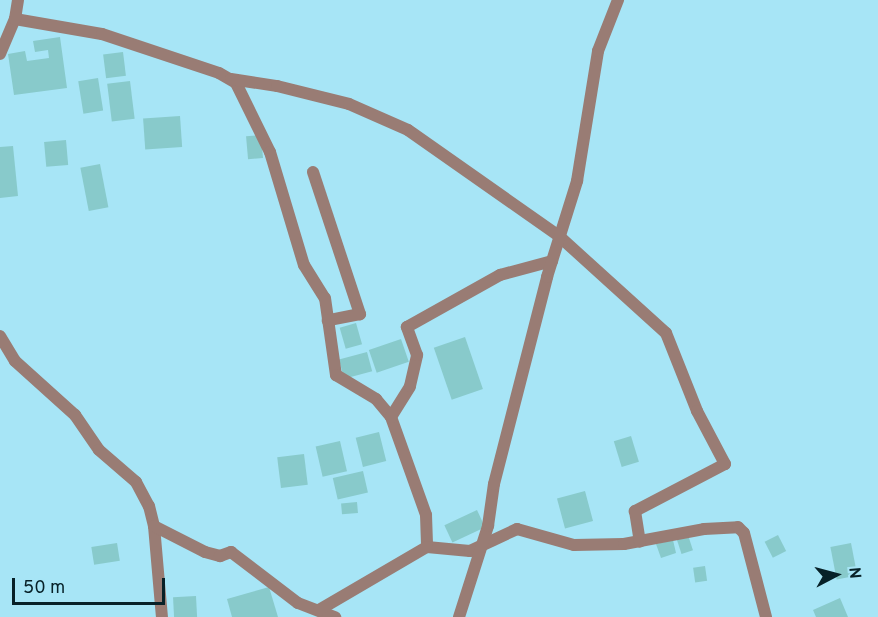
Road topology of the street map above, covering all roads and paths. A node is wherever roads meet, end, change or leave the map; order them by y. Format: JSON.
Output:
{"nodes":[{"id":1,"x":18,"y":0,"type":"edge"},
{"id":2,"x":618,"y":0,"type":"edge"},
{"id":3,"x":15,"y":20,"type":"junction"},
{"id":4,"x":0,"y":54,"type":"edge"},
{"id":5,"x":231,"y":79,"type":"junction"},
{"id":6,"x":314,"y":172,"type":"dead end"},
{"id":7,"x":560,"y":237,"type":"junction"},
{"id":8,"x":552,"y":261,"type":"junction"},
{"id":9,"x":328,"y":320,"type":"junction"},
{"id":10,"x":0,"y":336,"type":"edge"},
{"id":11,"x":391,"y":417,"type":"junction"},
{"id":12,"x":154,"y":526,"type":"junction"},
{"id":13,"x":640,"y":542,"type":"junction"},
{"id":14,"x":427,"y":547,"type":"junction"},
{"id":15,"x":480,"y":548,"type":"junction"},
{"id":16,"x":319,"y":610,"type":"junction"},
{"id":17,"x":162,"y":617,"type":"edge"},
{"id":18,"x":335,"y":617,"type":"edge"},
{"id":19,"x":459,"y":617,"type":"edge"},
{"id":20,"x":766,"y":617,"type":"edge"}],
"edges":[{"from":1,"to":3,"type":"street"},
{"from":2,"to":7,"type":"street"},
{"from":3,"to":4,"type":"street"},
{"from":3,"to":5,"type":"street"},
{"from":5,"to":7,"type":"street"},
{"from":5,"to":9,"type":"street"},
{"from":6,"to":9,"type":"street"},
{"from":7,"to":8,"type":"street"},
{"from":7,"to":13,"type":"street"},
{"from":8,"to":11,"type":"street"},
{"from":8,"to":15,"type":"street"},
{"from":9,"to":11,"type":"street"},
{"from":10,"to":12,"type":"street"},
{"from":11,"to":14,"type":"street"},
{"from":12,"to":16,"type":"street"},
{"from":12,"to":17,"type":"street"},
{"from":13,"to":15,"type":"street"},
{"from":13,"to":20,"type":"street"},
{"from":14,"to":15,"type":"street"},
{"from":14,"to":16,"type":"street"},
{"from":15,"to":19,"type":"street"},
{"from":16,"to":18,"type":"street"}]}
